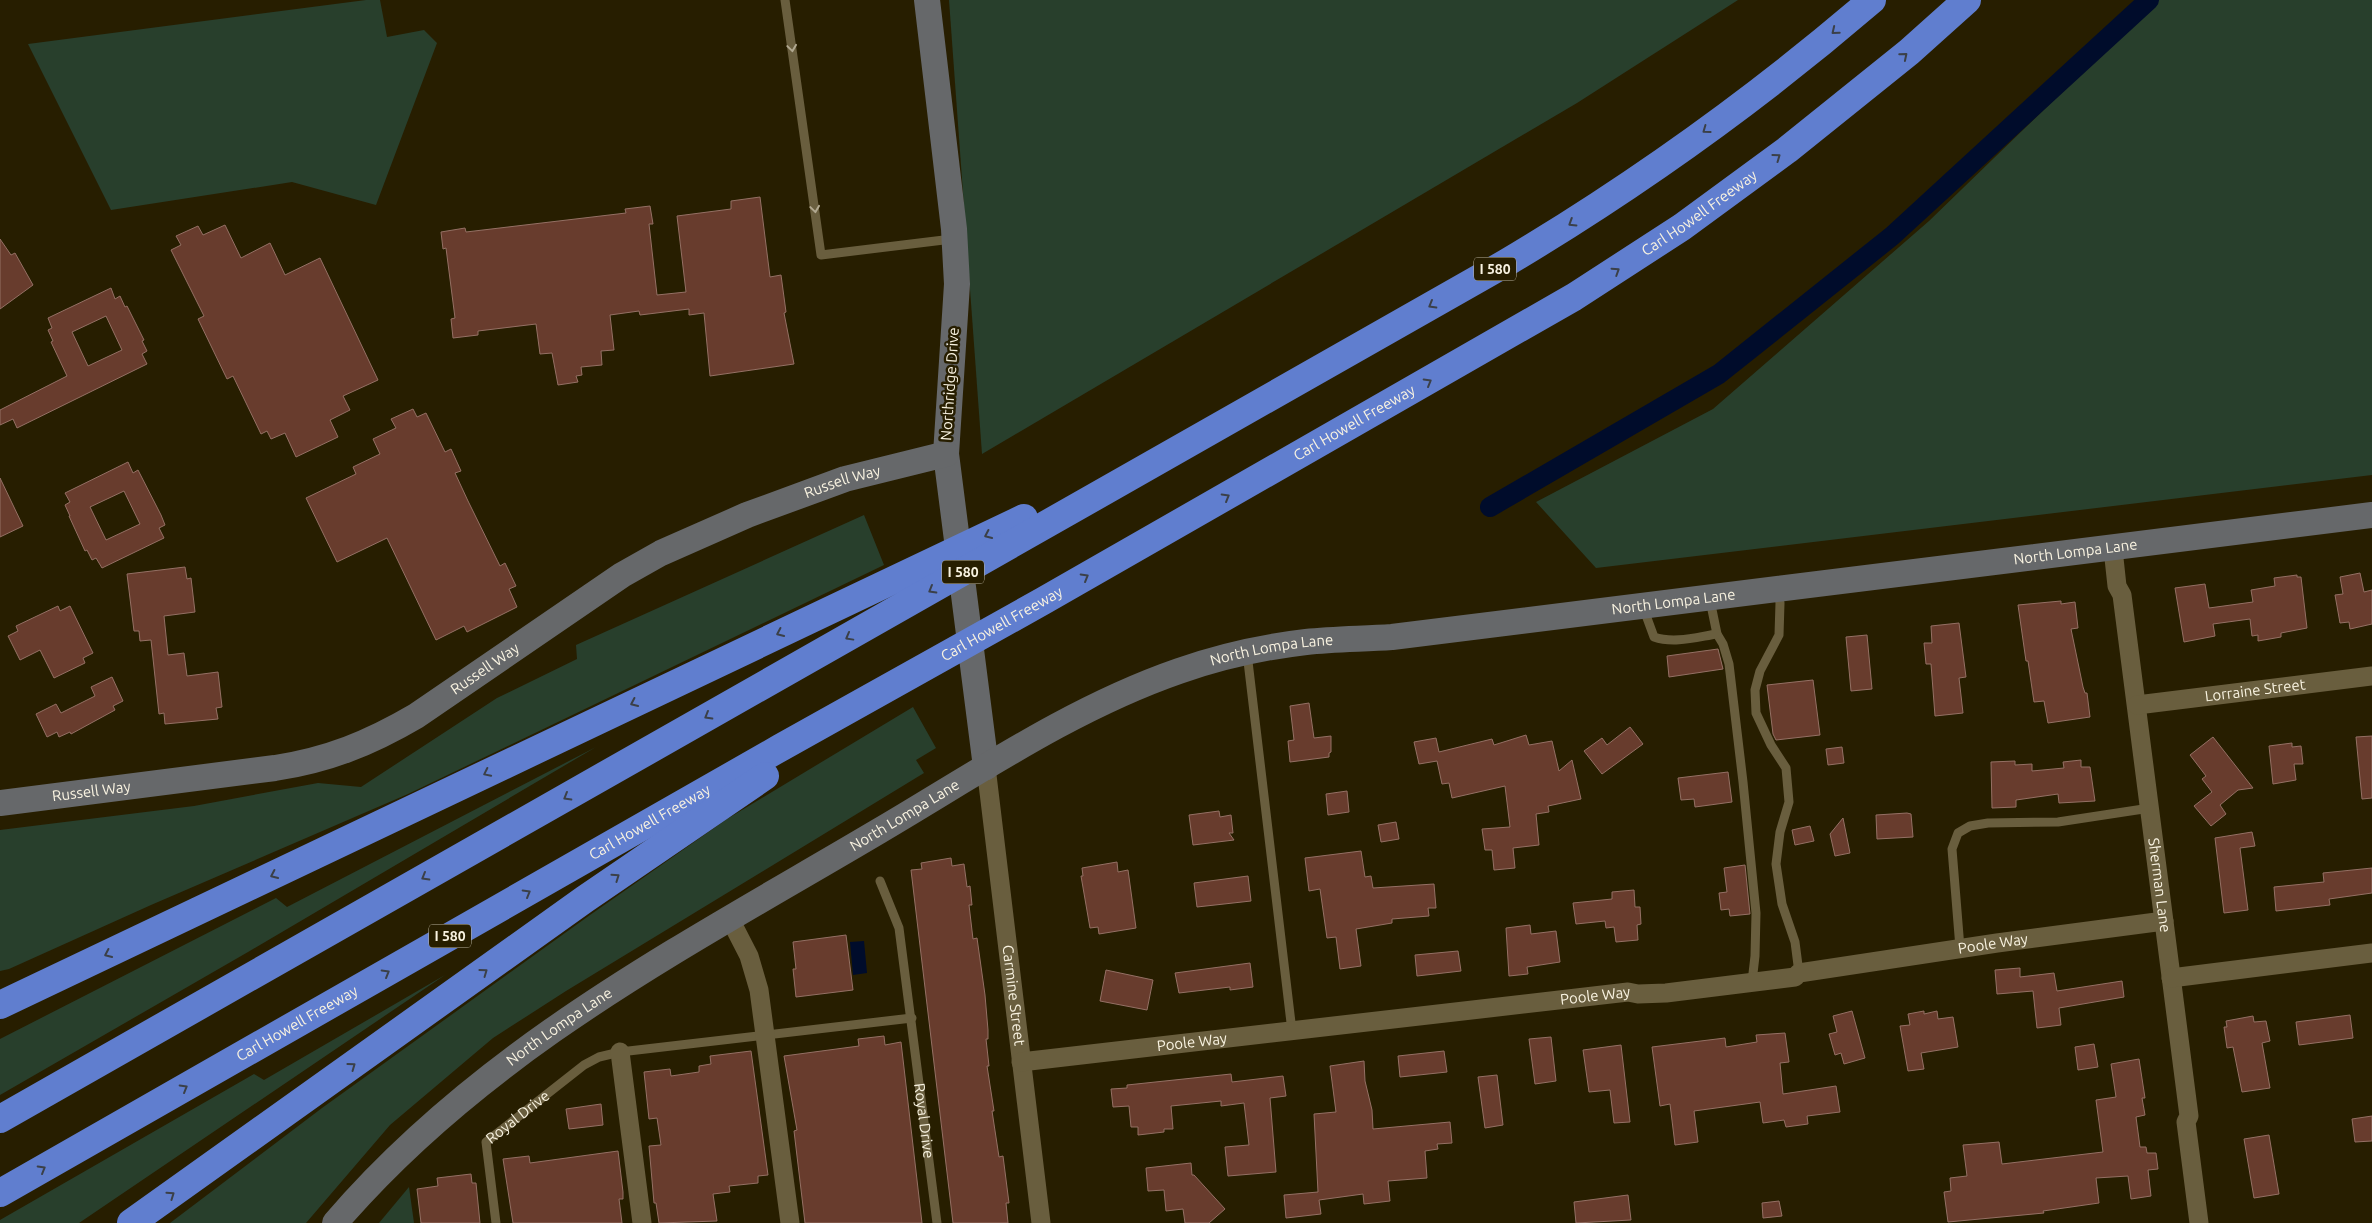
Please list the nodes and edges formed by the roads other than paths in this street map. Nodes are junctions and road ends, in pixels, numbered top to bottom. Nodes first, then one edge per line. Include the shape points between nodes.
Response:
1 (785, 0) edge
2 (927, 0) edge
3 (1872, 0) edge
4 (1967, 0) edge
5 (954, 239) junction
6 (946, 454) junction
7 (2372, 516) edge
8 (1033, 523) junction
9 (2113, 549) junction
10 (1778, 590) junction
11 (1710, 598) junction
12 (1643, 606) junction
13 (1717, 634) junction
14 (1247, 653) junction
15 (2372, 676) edge
16 (902, 681) junction
17 (2137, 705) junction
18 (986, 767) junction
19 (0, 803) edge
20 (2150, 808) junction
21 (880, 881) dead end
22 (730, 919) junction
23 (2164, 921) junction
24 (1960, 948) junction
25 (2372, 953) edge
26 (1799, 973) junction
27 (2171, 978) junction
28 (1752, 982) junction
29 (0, 1006) edge
30 (912, 1018) junction
31 (1292, 1032) junction
32 (766, 1035) junction
33 (620, 1052) junction
34 (1021, 1062) junction
35 (0, 1119) edge
36 (0, 1193) edge
37 (131, 1223) edge
38 (335, 1223) edge
39 (496, 1223) edge
40 (642, 1223) edge
41 (790, 1223) edge
42 (937, 1223) edge
43 (1041, 1223) edge
44 (2199, 1223) edge

1 -> 5 lane via 821,255
2 - 5 street, Northridge Drive
3 -> 8 highway, I 580 via 1736,109 1577,220 1092,499
16 -> 4 highway, Carl Howell Freeway / I 580 via 1612,274 1787,150 1909,52
5 - 6 street, Northridge Drive via 957,284
6 - 18 street, Northridge Drive
6 - 19 street, Russell Way via 845,479 747,515 661,553 622,575 416,716 351,749 307,763 266,770
7 - 9 street, North Lompa Lane
8 -> 29 highway via 888,582
8 -> 35 highway, I 580 via 892,613
9 - 10 street, North Lompa Lane
9 - 17 street, Sherman Lane
10 - 11 street, North Lompa Lane
10 - 26 lane via 1779,635 1754,690 1756,713 1786,768 1789,802 1780,832 1776,864
11 - 12 street, North Lompa Lane
11 - 13 lane
12 - 13 lane via 1654,637 1677,640
12 - 14 street, North Lompa Lane via 1392,637 1306,642
13 - 28 lane via 1729,664 1744,782 1756,913
14 - 18 street, North Lompa Lane via 1179,671 1139,687
14 - 31 lane
15 - 17 street, Lorraine Street
36 -> 16 highway, Carl Howell Freeway / I 580
37 -> 16 highway via 593,894
17 - 20 street, Sherman Lane
18 - 22 street, North Lompa Lane
18 - 34 street, Carmine Street
20 - 23 street, Sherman Lane
20 - 24 lane via 2058,822 1988,823 1970,826 1958,834 1952,849
21 - 30 lane, Royal Drive via 899,928
22 - 32 street via 757,978
22 - 38 street, North Lompa Lane via 558,1024 504,1064 416,1139
23 - 24 street, Poole Way
23 - 27 street, Sherman Lane
24 - 26 street, Poole Way
25 - 27 street
26 - 28 street, Poole Way via 1795,977
27 - 44 street, Sherman Lane
28 - 31 street, Poole Way via 1666,993 1628,992
30 - 32 lane, Royal Drive
30 - 42 lane, Royal Drive
31 - 34 street, Poole Way
32 - 33 lane, Royal Drive
32 - 41 street
33 - 39 lane, Royal Drive via 599,1057 578,1069 486,1142
33 - 40 street
34 - 43 street, Carmine Street

